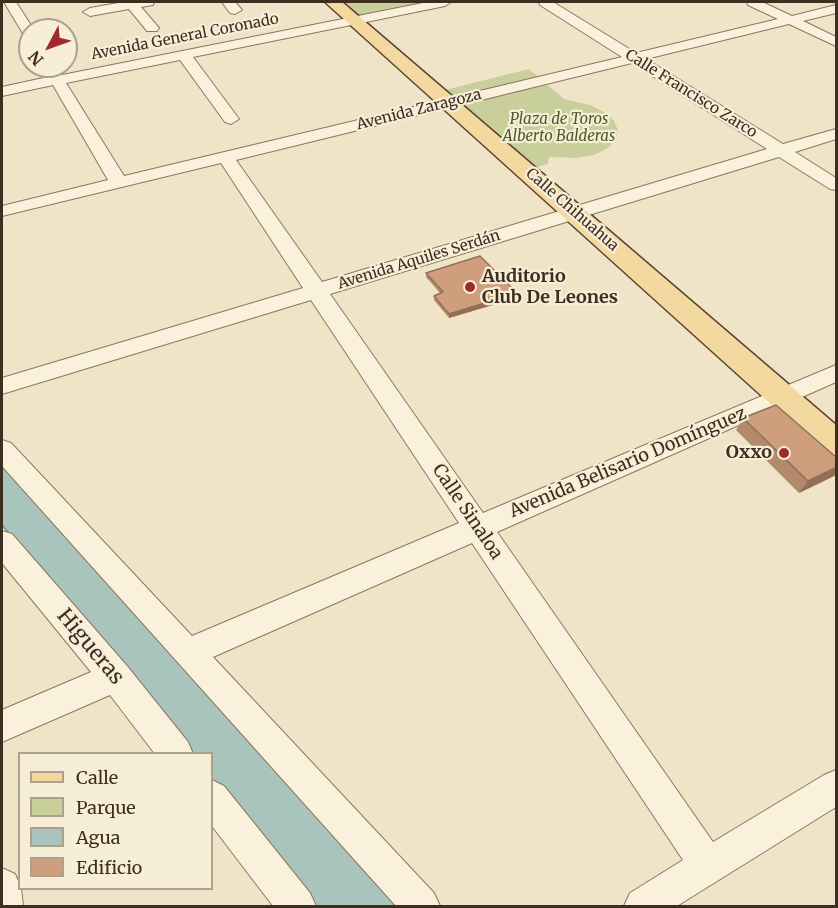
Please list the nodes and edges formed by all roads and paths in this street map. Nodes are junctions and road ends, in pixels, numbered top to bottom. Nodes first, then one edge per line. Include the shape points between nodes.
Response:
1 (147, 2) edge
2 (333, 2) edge
3 (445, 2) edge
4 (545, 2) edge
5 (753, 2) edge
6 (131, 3) edge
7 (12, 4) edge
8 (837, 9) edge
9 (90, 12) dead end
10 (20, 18) edge
11 (354, 20) junction
12 (792, 20) junction
13 (152, 28) dead end
14 (835, 40) edge
15 (183, 54) junction
16 (634, 58) junction
17 (78, 69) edge
18 (40, 78) edge
19 (56, 78) edge
20 (2, 92) edge
21 (450, 103) junction
22 (231, 119) dead end
23 (837, 134) edge
24 (782, 151) junction
25 (226, 158) junction
26 (119, 183) junction
27 (837, 185) edge
28 (2, 211) edge
29 (575, 213) junction
30 (316, 291) junction
31 (837, 373) edge
32 (2, 386) edge
33 (783, 396) junction
34 (837, 444) edge
35 (2, 450) edge
36 (478, 528) junction
37 (2, 543) edge
38 (187, 652) junction
39 (116, 677) junction
40 (2, 726) edge
41 (175, 752) edge
42 (837, 786) edge
43 (213, 799) edge
44 (709, 867) junction
45 (2, 887) edge
46 (4, 906) edge
47 (297, 906) edge
48 (420, 906) edge
49 (643, 906) edge

1 - 6 street
2 - 11 main road, Calle Chihuahua
3 - 11 street, Avenida General Coronado
4 - 16 street, Calle Francisco Zarco
5 - 12 street
6 - 9 street
6 - 13 street
7 - 10 street
8 - 12 street, Avenida Zaragoza
11 - 15 street, Avenida General Coronado
11 - 21 main road, Calle Chihuahua
12 - 14 street
12 - 16 street, Avenida Zaragoza
15 - 17 street, Avenida General Coronado
15 - 22 street
16 - 21 street, Avenida Zaragoza
16 - 24 street, Calle Francisco Zarco
18 - 20 street, Avenida General Coronado
19 - 26 street
21 - 25 street, Avenida Zaragoza
21 - 29 main road, Calle Chihuahua
23 - 24 street, Avenida Aquiles Serdán
24 - 27 street, Calle Francisco Zarco
24 - 29 street, Avenida Aquiles Serdán
25 - 26 street, Avenida Zaragoza
25 - 30 street, Calle Sinaloa
26 - 28 street, Avenida Zaragoza
29 - 30 street, Avenida Aquiles Serdán
29 - 33 main road, Calle Chihuahua
30 - 32 street, Avenida Aquiles Serdán
30 - 36 street, Calle Sinaloa
31 - 33 street, Avenida Belisario Domínguez
33 - 34 main road, Calle Chihuahua
33 - 36 street, Avenida Belisario Domínguez
35 - 38 street
36 - 38 street, Avenida Belisario Domínguez
36 - 44 street, Calle Sinaloa
37 - 39 street, Higueras
38 - 48 street
39 - 40 street
39 - 41 street, Higueras
42 - 44 street
43 - 47 street
44 - 49 street
45 - 46 street

